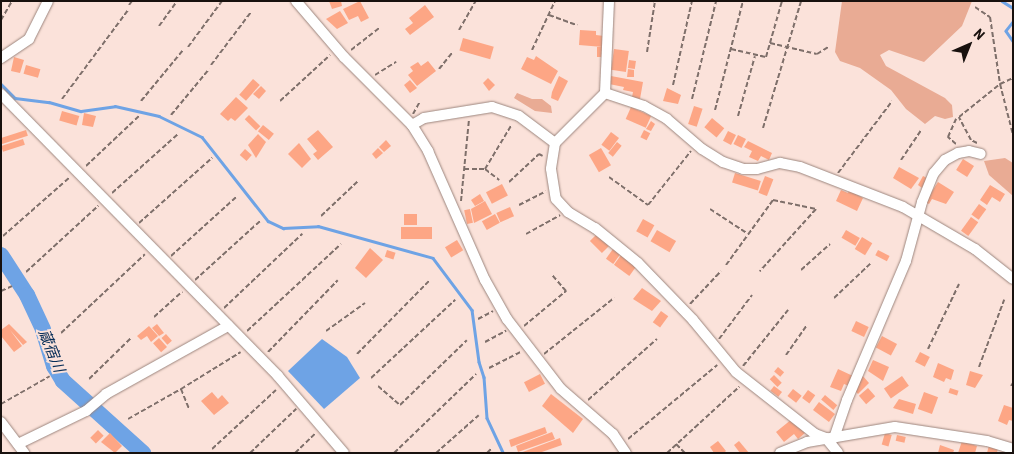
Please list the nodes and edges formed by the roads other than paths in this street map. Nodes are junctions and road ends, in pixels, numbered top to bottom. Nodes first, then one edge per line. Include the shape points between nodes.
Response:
1 (48, 1) edge
2 (296, 1) edge
3 (610, 1) edge
4 (1, 58) edge
5 (605, 93) junction
6 (1, 94) edge
7 (411, 122) junction
8 (555, 143) junction
9 (980, 149) road end
10 (918, 215) junction
11 (1013, 279) edge
12 (228, 326) junction
13 (1, 422) edge
14 (830, 438) junction
15 (21, 448) edge
16 (1013, 449) edge
17 (344, 453) edge
18 (626, 453) edge
19 (780, 453) edge
20 (838, 453) edge

1 - 4 street via 29,39
2 - 7 street via 344,57
3 - 5 street
5 - 8 street
5 - 10 street via 644,106 667,119 723,162 743,169 758,169 780,162 800,167
6 - 12 street
7 - 8 street via 492,107 519,116
7 - 18 street via 428,151 485,280 507,319 560,389 613,434
8 - 14 street via 551,169 559,204 638,263 693,320 736,372 815,434
9 - 10 street via 945,160 927,188
10 - 11 street via 975,249
10 - 14 street via 906,261
12 - 15 street via 106,394 86,411
12 - 17 street via 278,376
13 - 15 street
14 - 16 street via 895,427 987,441
14 - 19 street
14 - 20 street

